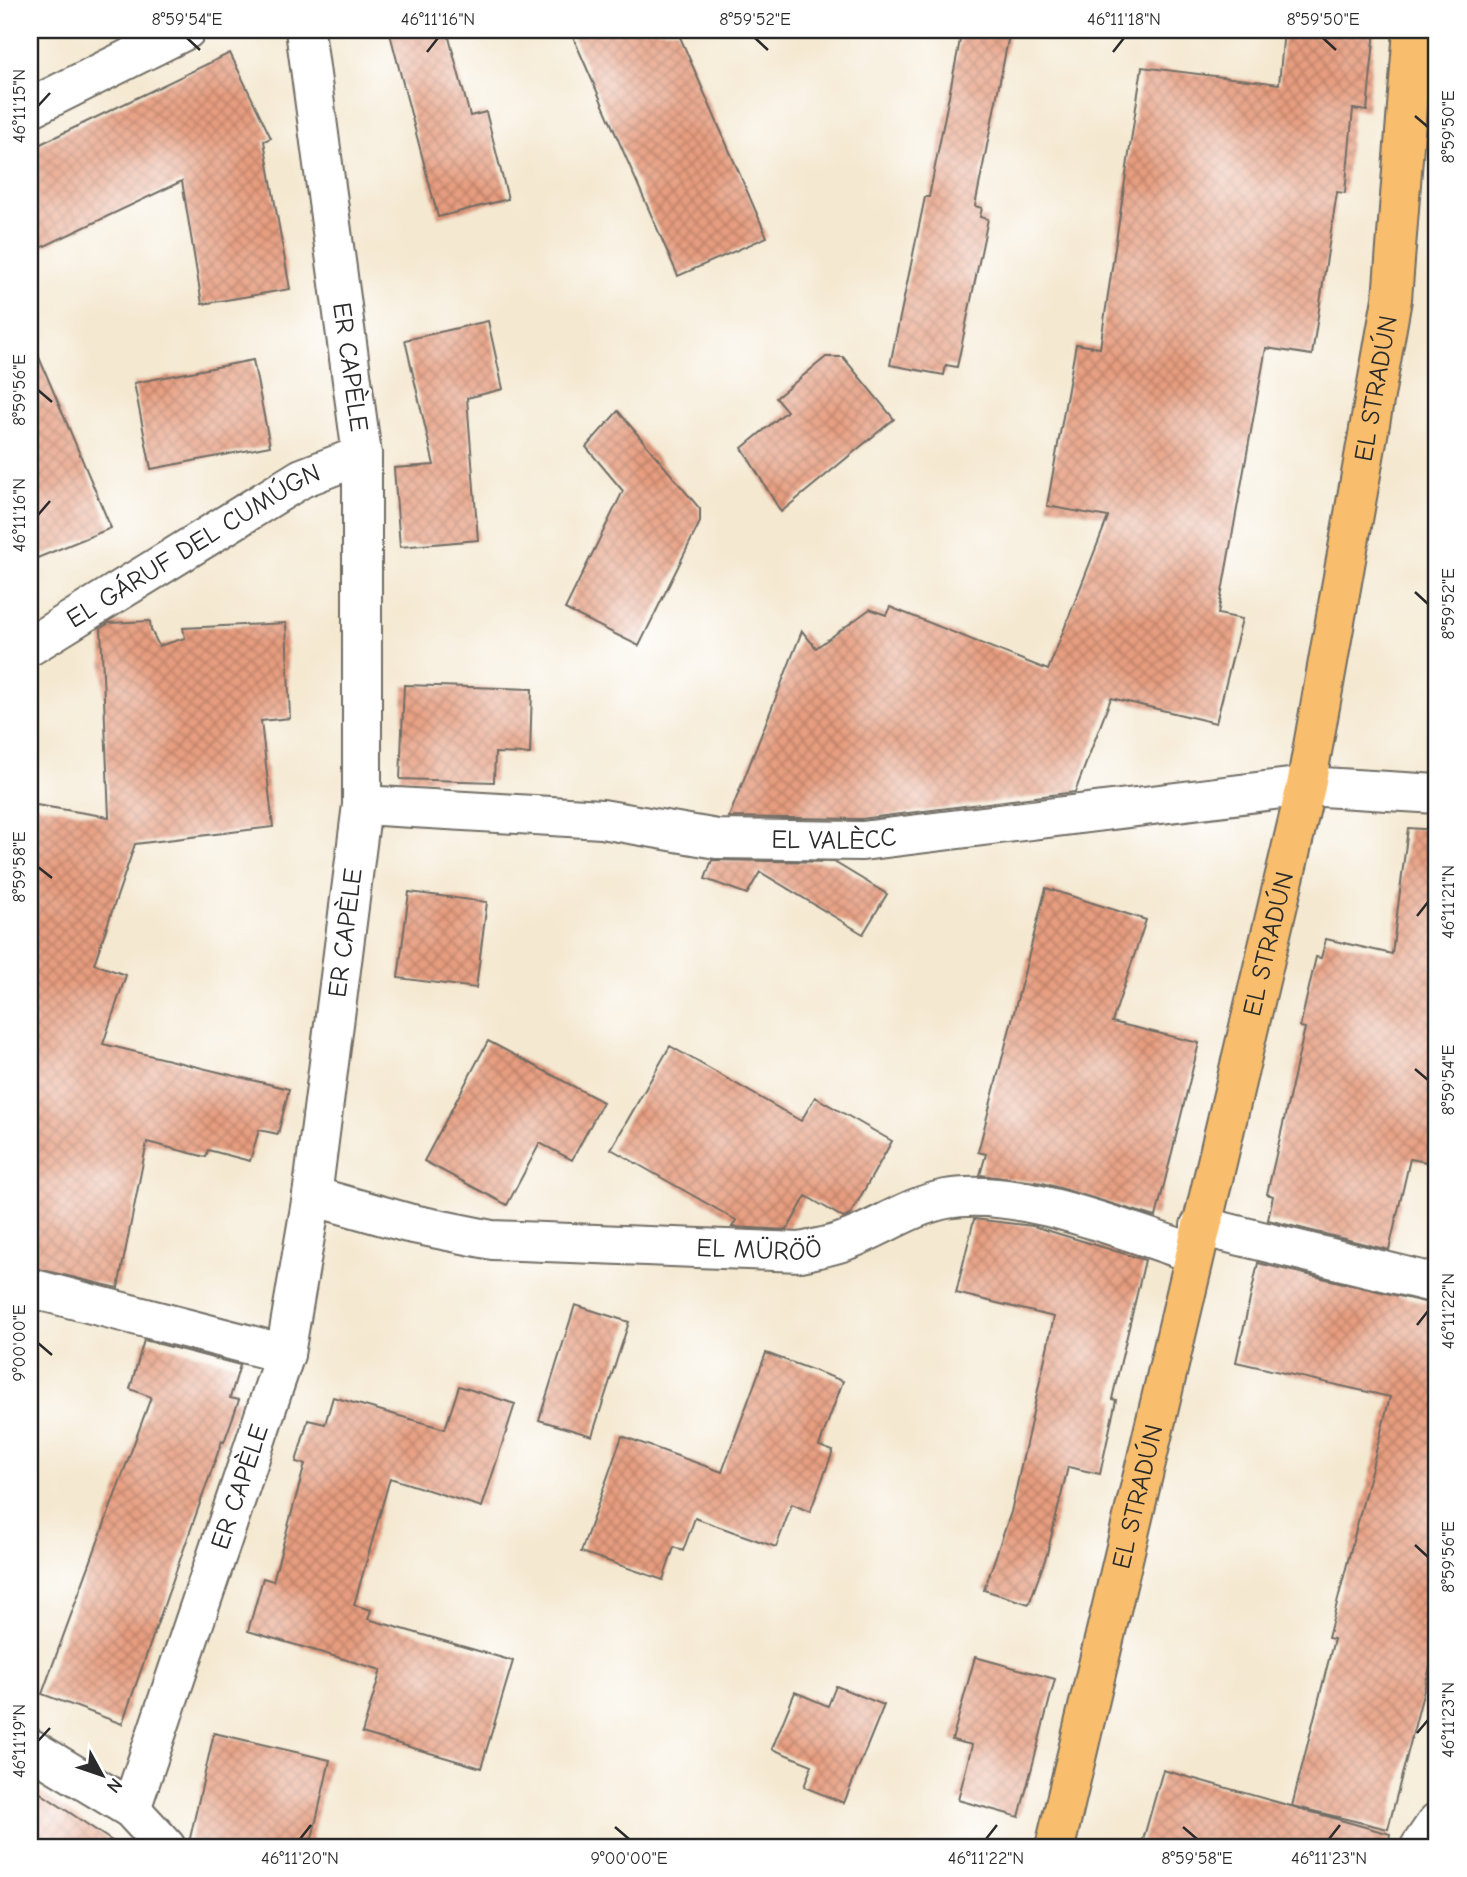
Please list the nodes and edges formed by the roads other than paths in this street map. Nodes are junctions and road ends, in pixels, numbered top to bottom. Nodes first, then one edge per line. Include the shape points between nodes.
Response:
1 (186, 30) edge
2 (305, 30) edge
3 (1413, 30) edge
4 (30, 108) edge
5 (362, 455) junction
6 (30, 646) edge
7 (1306, 786) junction
8 (1437, 794) edge
9 (362, 805) junction
10 (312, 1196) junction
11 (1197, 1240) junction
12 (1437, 1284) edge
13 (30, 1288) edge
14 (285, 1354) junction
15 (30, 1748) edge
16 (131, 1809) junction
17 (1437, 1822) edge
18 (166, 1847) edge
19 (1055, 1847) edge
20 (1420, 1847) edge

1 - 4 street
2 - 5 street, ER CAPÈLE
3 - 7 main road, EL STRADÚN via 1392,299
5 - 6 street, EL GÁRUF DEL CUMÚGN via 302,478
5 - 9 street, ER CAPÈLE
7 - 8 street, EL VALÈCC
7 - 9 street, EL VALÈCC via 862,841 717,839 602,820
7 - 11 main road, EL STRADÚN
9 - 10 street, ER CAPÈLE
10 - 11 street, EL MÜRÖÖ via 492,1240 801,1252 846,1241 945,1199 979,1197 1031,1203
10 - 14 street, ER CAPÈLE
11 - 12 street, EL MÜRÖÖ
11 - 19 main road, EL STRADÚN
13 - 14 street
14 - 16 street, ER CAPÈLE
15 - 16 street
16 - 18 street
17 - 20 street

